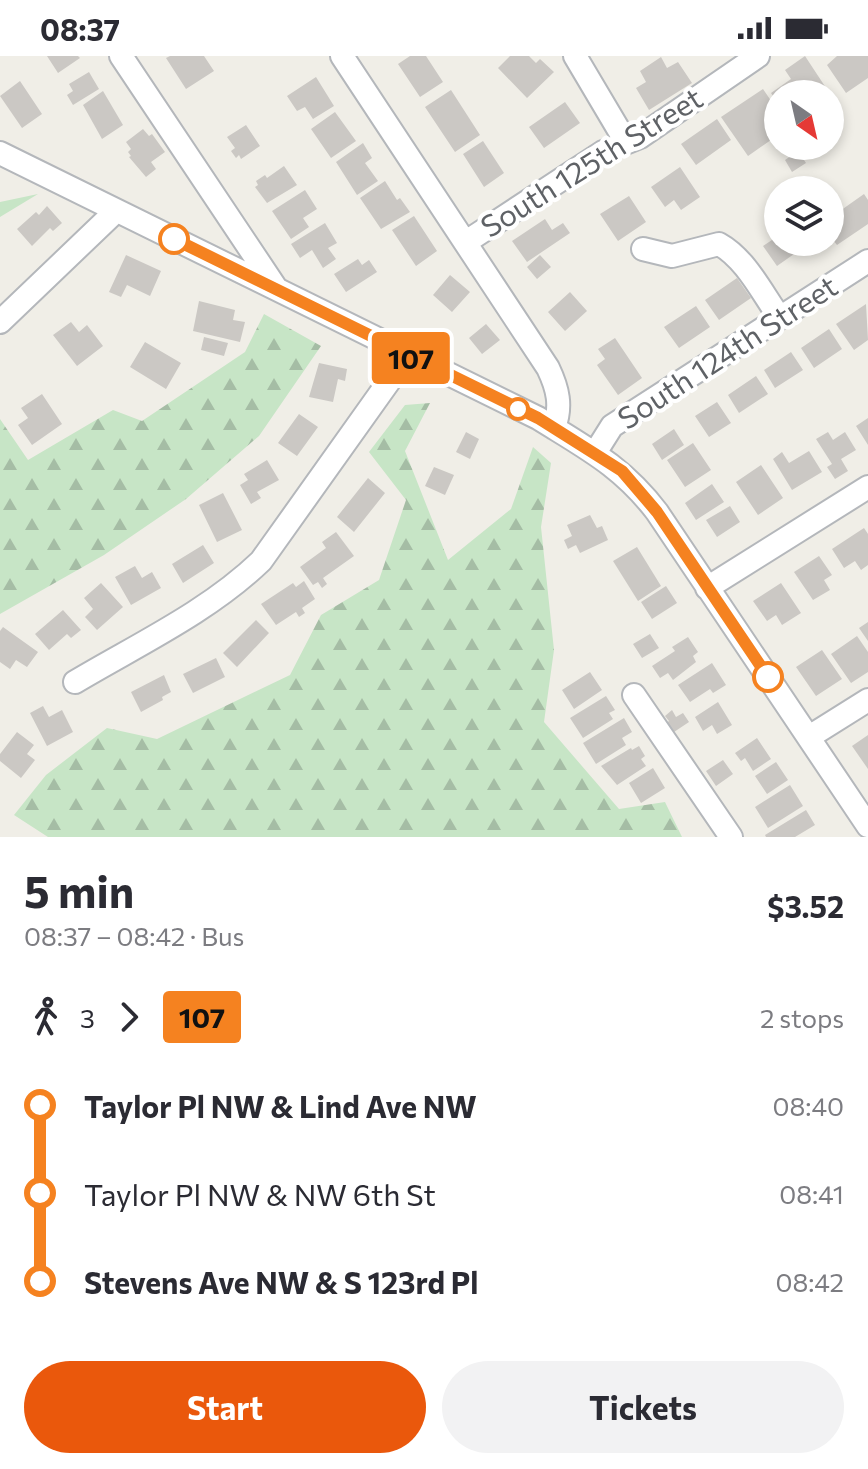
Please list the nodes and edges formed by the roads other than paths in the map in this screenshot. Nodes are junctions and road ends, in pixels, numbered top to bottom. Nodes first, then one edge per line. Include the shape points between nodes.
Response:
1 (121, 56) edge
2 (342, 56) edge
3 (575, 56) edge
4 (758, 56) edge
5 (626, 142) junction
6 (0, 153) edge
7 (116, 211) junction
8 (466, 242) junction
9 (643, 249) dead end
10 (868, 261) edge
11 (276, 288) junction
12 (780, 318) junction
13 (0, 322) edge
14 (407, 356) junction
15 (554, 428) junction
16 (595, 453) junction
17 (868, 487) edge
18 (707, 588) junction
19 (75, 682) dead end
20 (634, 695) dead end
21 (868, 700) edge
22 (809, 737) junction
23 (868, 826) edge
24 (731, 837) edge
25 (851, 837) edge

1 - 11 street
2 - 8 street
3 - 5 street
4 - 5 street, South 125th Street
5 - 8 street, South 125th Street
6 - 7 street
7 - 11 street
7 - 13 street
8 - 15 street via 552,376 560,410
9 - 12 street via 672,256 719,244 729,249
10 - 12 street, South 124th Street
11 - 14 street
12 - 16 street, South 124th Street via 612,426
14 - 15 street
14 - 19 street via 261,561 216,598
15 - 16 street
16 - 18 street via 639,488
17 - 18 street
18 - 22 street
20 - 24 street
21 - 22 street
22 - 23 street
23 - 25 street

